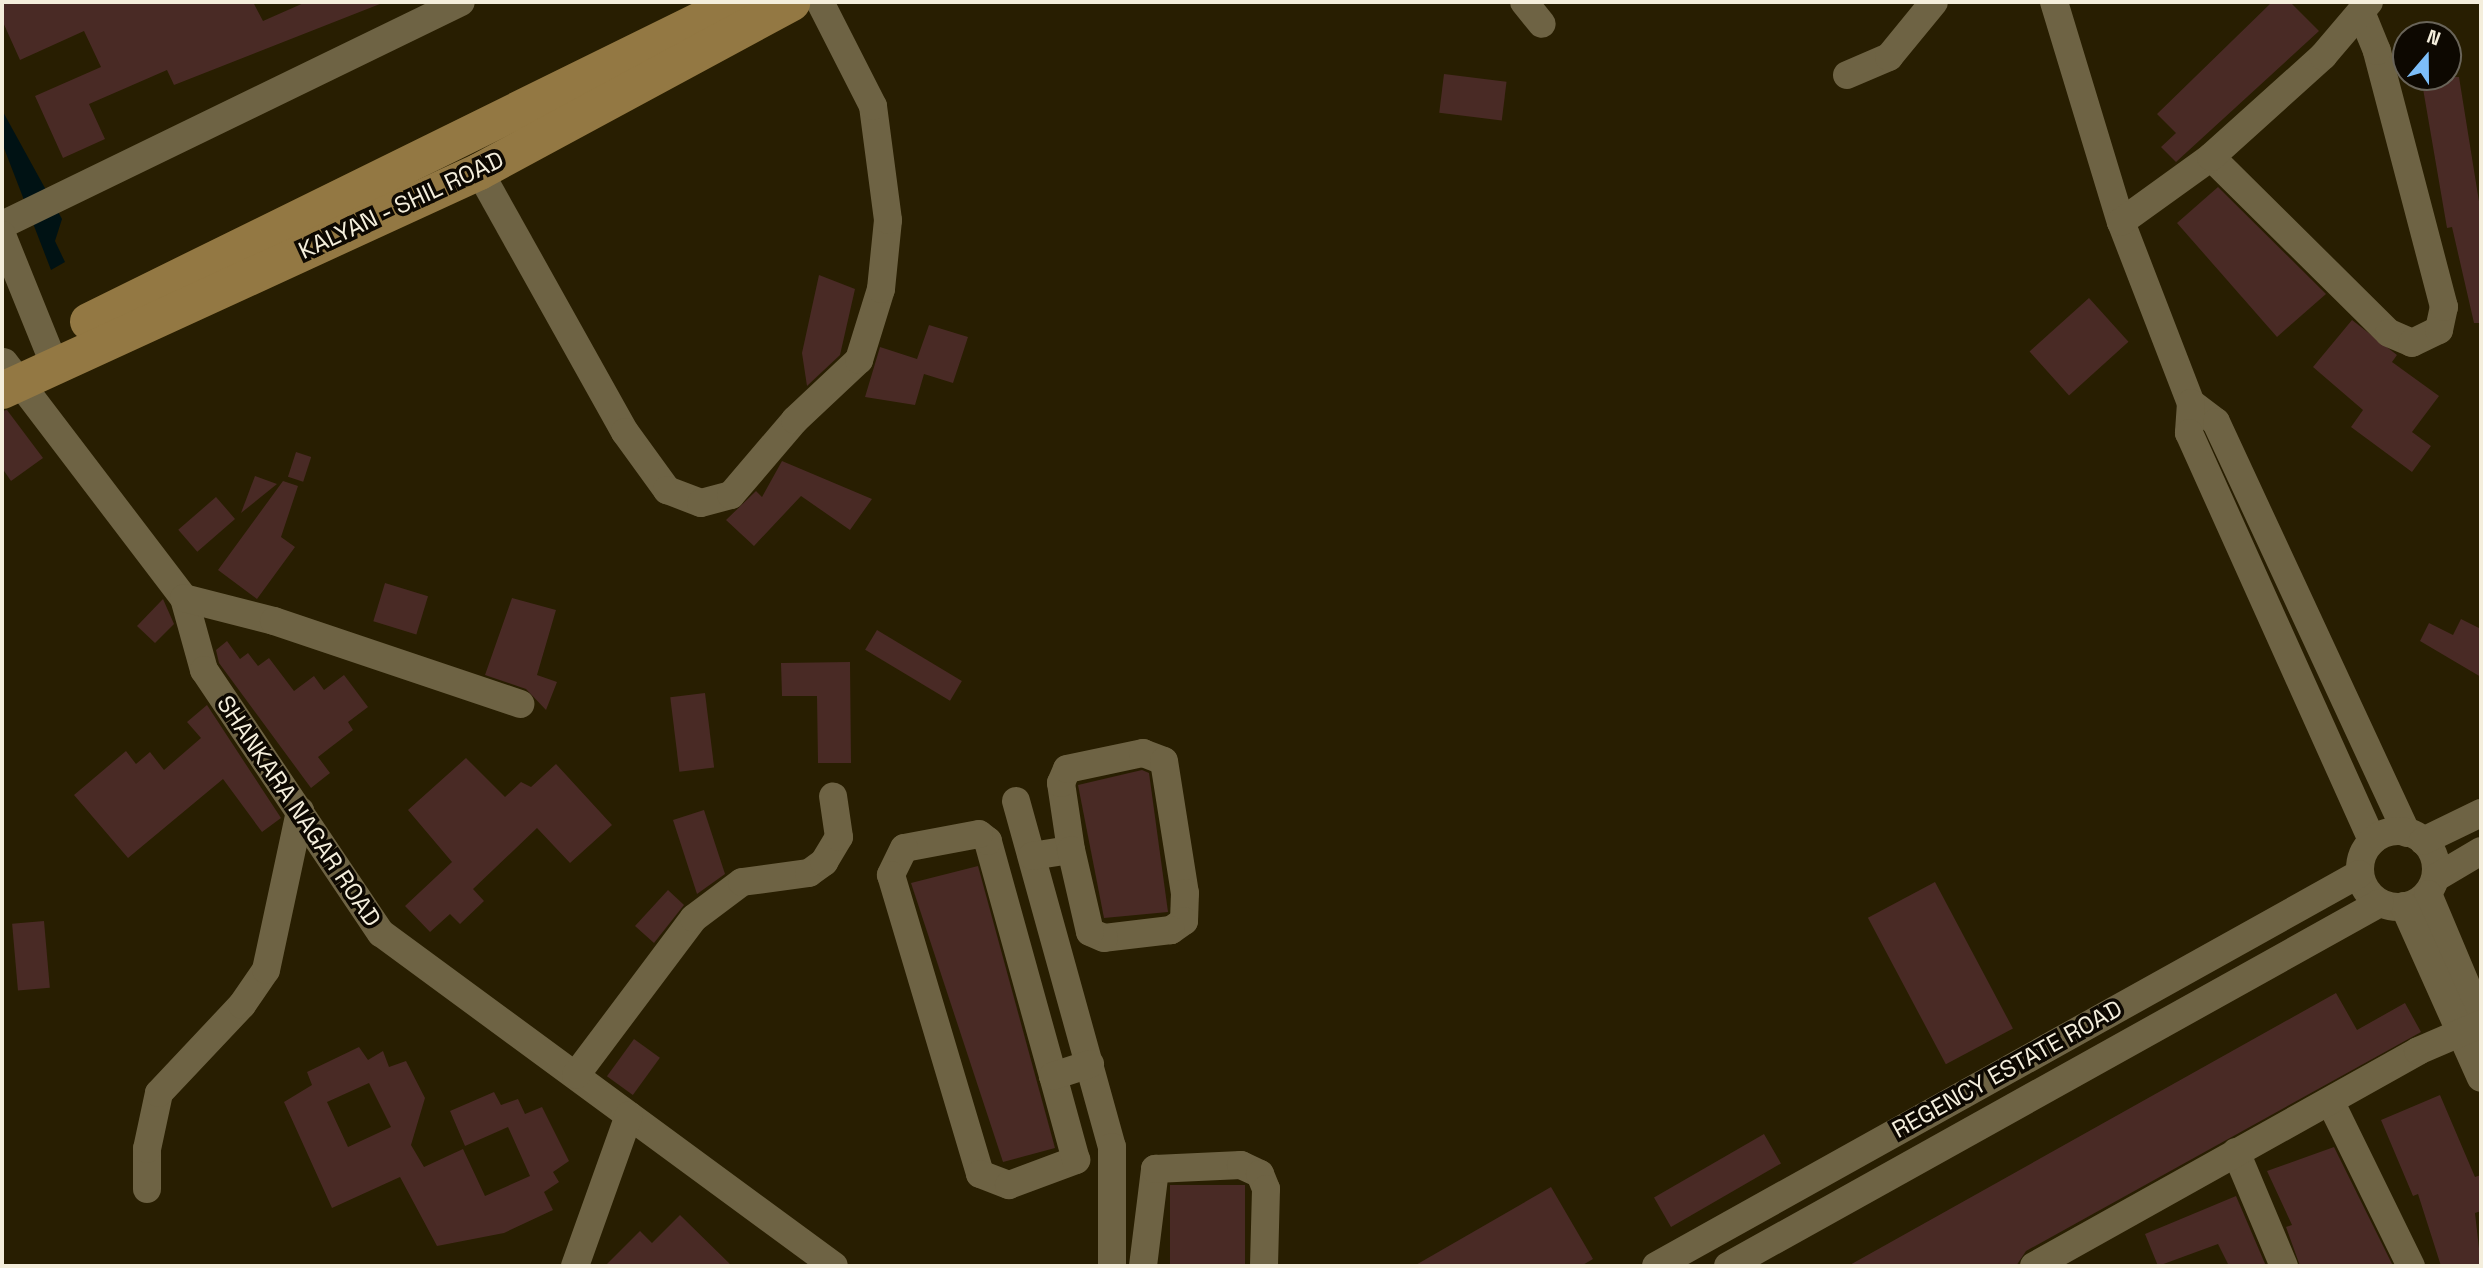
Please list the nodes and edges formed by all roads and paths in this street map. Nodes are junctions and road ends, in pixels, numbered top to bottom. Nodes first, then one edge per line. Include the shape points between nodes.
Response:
1 (736, 2) edge
2 (791, 2) edge
3 (820, 2) edge
4 (1524, 2) edge
5 (1934, 2) edge
6 (2054, 2) edge
7 (452, 4) edge
8 (2365, 7) edge
9 (1542, 24) dead end
10 (1847, 75) dead end
11 (2211, 157) junction
12 (479, 171) junction
13 (13, 220) edge
14 (2121, 222) junction
15 (2, 235) edge
16 (49, 353) junction
17 (6, 374) edge
18 (2191, 403) junction
19 (184, 598) junction
20 (2326, 660) junction
21 (2294, 671) junction
22 (520, 704) dead end
23 (833, 796) dead end
24 (1016, 801) dead end
25 (300, 811) junction
26 (2481, 813) edge
27 (2415, 837) junction
28 (2372, 841) junction
29 (1071, 850) junction
30 (2481, 851) edge
31 (1032, 856) junction
32 (2360, 874) junction
33 (2413, 895) junction
34 (2474, 1025) edge
35 (2037, 1051) junction
36 (1090, 1064) junction
37 (576, 1075) junction
38 (1053, 1076) junction
39 (2481, 1078) edge
40 (2054, 1083) junction
41 (2331, 1103) junction
42 (629, 1115) junction
43 (2236, 1152) junction
44 (146, 1189) dead end
45 (1698, 1242) junction
46 (1112, 1258) edge
47 (1143, 1259) edge
48 (575, 1266) edge
49 (834, 1266) edge
50 (1264, 1266) edge
51 (1656, 1266) edge
52 (1713, 1266) edge
53 (1728, 1266) edge
54 (2034, 1266) edge
55 (2284, 1266) edge
56 (2411, 1266) edge

1 - 16 main road, KALYAN - SHIL ROAD
2 - 12 main road, KALYAN - SHIL ROAD
3 - 12 street via 873,106 888,220 881,289 859,360 795,420 731,495 701,503 667,490 625,432
4 - 9 street
5 - 10 street via 1889,57
6 - 14 street
7 - 13 street
8 - 11 street via 2323,56
8 - 11 street via 2444,307 2439,330 2412,343 2389,333
11 - 14 street
12 - 16 main road, KALYAN - SHIL ROAD
14 - 18 street
15 - 16 street
16 - 17 main road, KALYAN - SHIL ROAD
17 - 19 street, SHANKARA NAGAR ROAD
18 - 20 street via 2216,422
18 - 21 street via 2189,433
19 - 22 street via 274,621
19 - 25 street, SHANKARA NAGAR ROAD via 200,663
20 - 21 street
20 - 27 street
21 - 28 street
23 - 37 street via 839,837 824,862 810,873 742,882 694,918
24 - 31 street
25 - 37 street, SHANKARA NAGAR ROAD via 381,933
25 - 44 street via 266,970 242,1005 159,1093
26 - 27 street
27 - 28 street
27 - 33 street
28 - 32 street
29 - 29 street via 1061,783 1067,769 1143,753 1164,761 1185,893 1184,921 1171,930 1104,938 1090,933
29 - 31 street
30 - 33 street, REGENCY ESTATE ROAD
31 - 36 street
32 - 33 street
32 - 35 street, REGENCY ESTATE ROAD
33 - 34 street
33 - 40 street, REGENCY ESTATE ROAD
34 - 39 street
34 - 41 street
35 - 40 street
35 - 45 street, REGENCY ESTATE ROAD
36 - 38 street
36 - 46 street via 1112,1147
37 - 42 street, SHANKARA NAGAR ROAD
38 - 38 street via 1076,1160 1009,1185 980,1174 891,875 904,848 979,834 989,841
40 - 53 street, REGENCY ESTATE ROAD
41 - 43 street
41 - 56 street
42 - 48 street
42 - 49 street, SHANKARA NAGAR ROAD
43 - 54 street
43 - 55 street
45 - 51 street, REGENCY ESTATE ROAD
45 - 52 street
46 - 47 street
47 - 50 street via 1155,1168 1241,1165 1260,1174 1265,1189

